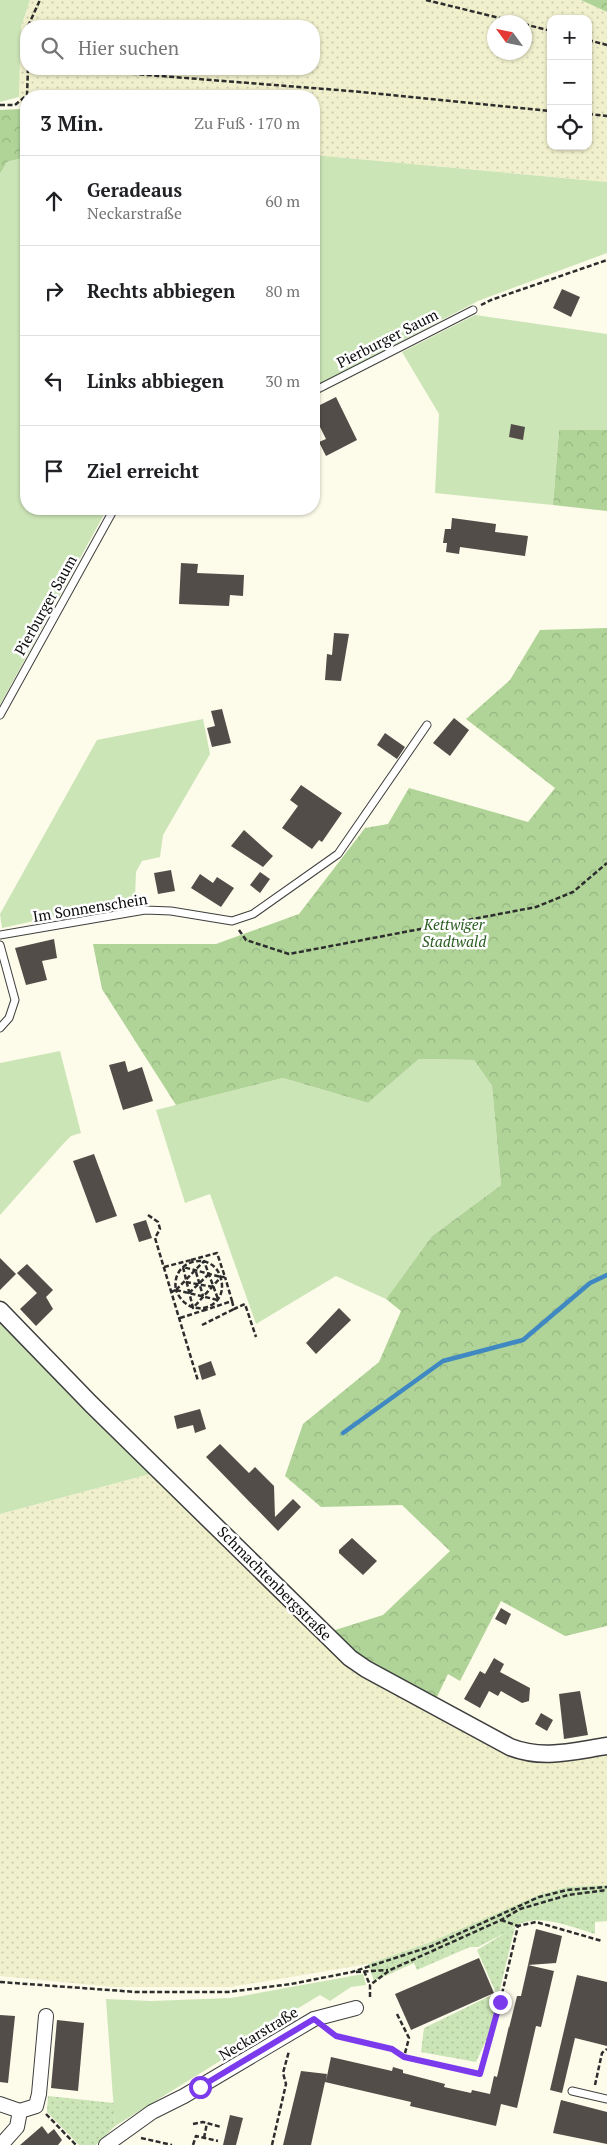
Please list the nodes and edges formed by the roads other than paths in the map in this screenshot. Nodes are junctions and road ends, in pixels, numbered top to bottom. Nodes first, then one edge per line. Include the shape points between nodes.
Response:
1 (473, 310) road end
2 (320, 388) edge
3 (111, 515) edge
4 (0, 716) edge
5 (427, 725) dead end
6 (0, 935) edge
7 (0, 945) edge
8 (0, 1028) edge
9 (0, 1310) edge
10 (607, 1746) edge
11 (356, 2008) dead end
12 (46, 2016) dead end
13 (572, 2091) dead end
14 (607, 2099) edge
15 (0, 2104) edge
16 (20, 2111) junction
17 (1, 2145) edge
18 (106, 2145) edge

1 - 2 lane, Pierburger Saum
3 - 4 lane, Pierburger Saum
5 - 6 lane, Im Sonnenschein via 338,854 253,914 232,921 144,910
7 - 8 lane via 15,1000 9,1018
9 - 10 street, Schmachtenbergstraße via 350,1658 527,1754
11 - 18 street, Neckarstraße via 314,2019 152,2112
12 - 16 street via 36,2106
13 - 14 lane
15 - 16 street
16 - 17 street via 17,2127

